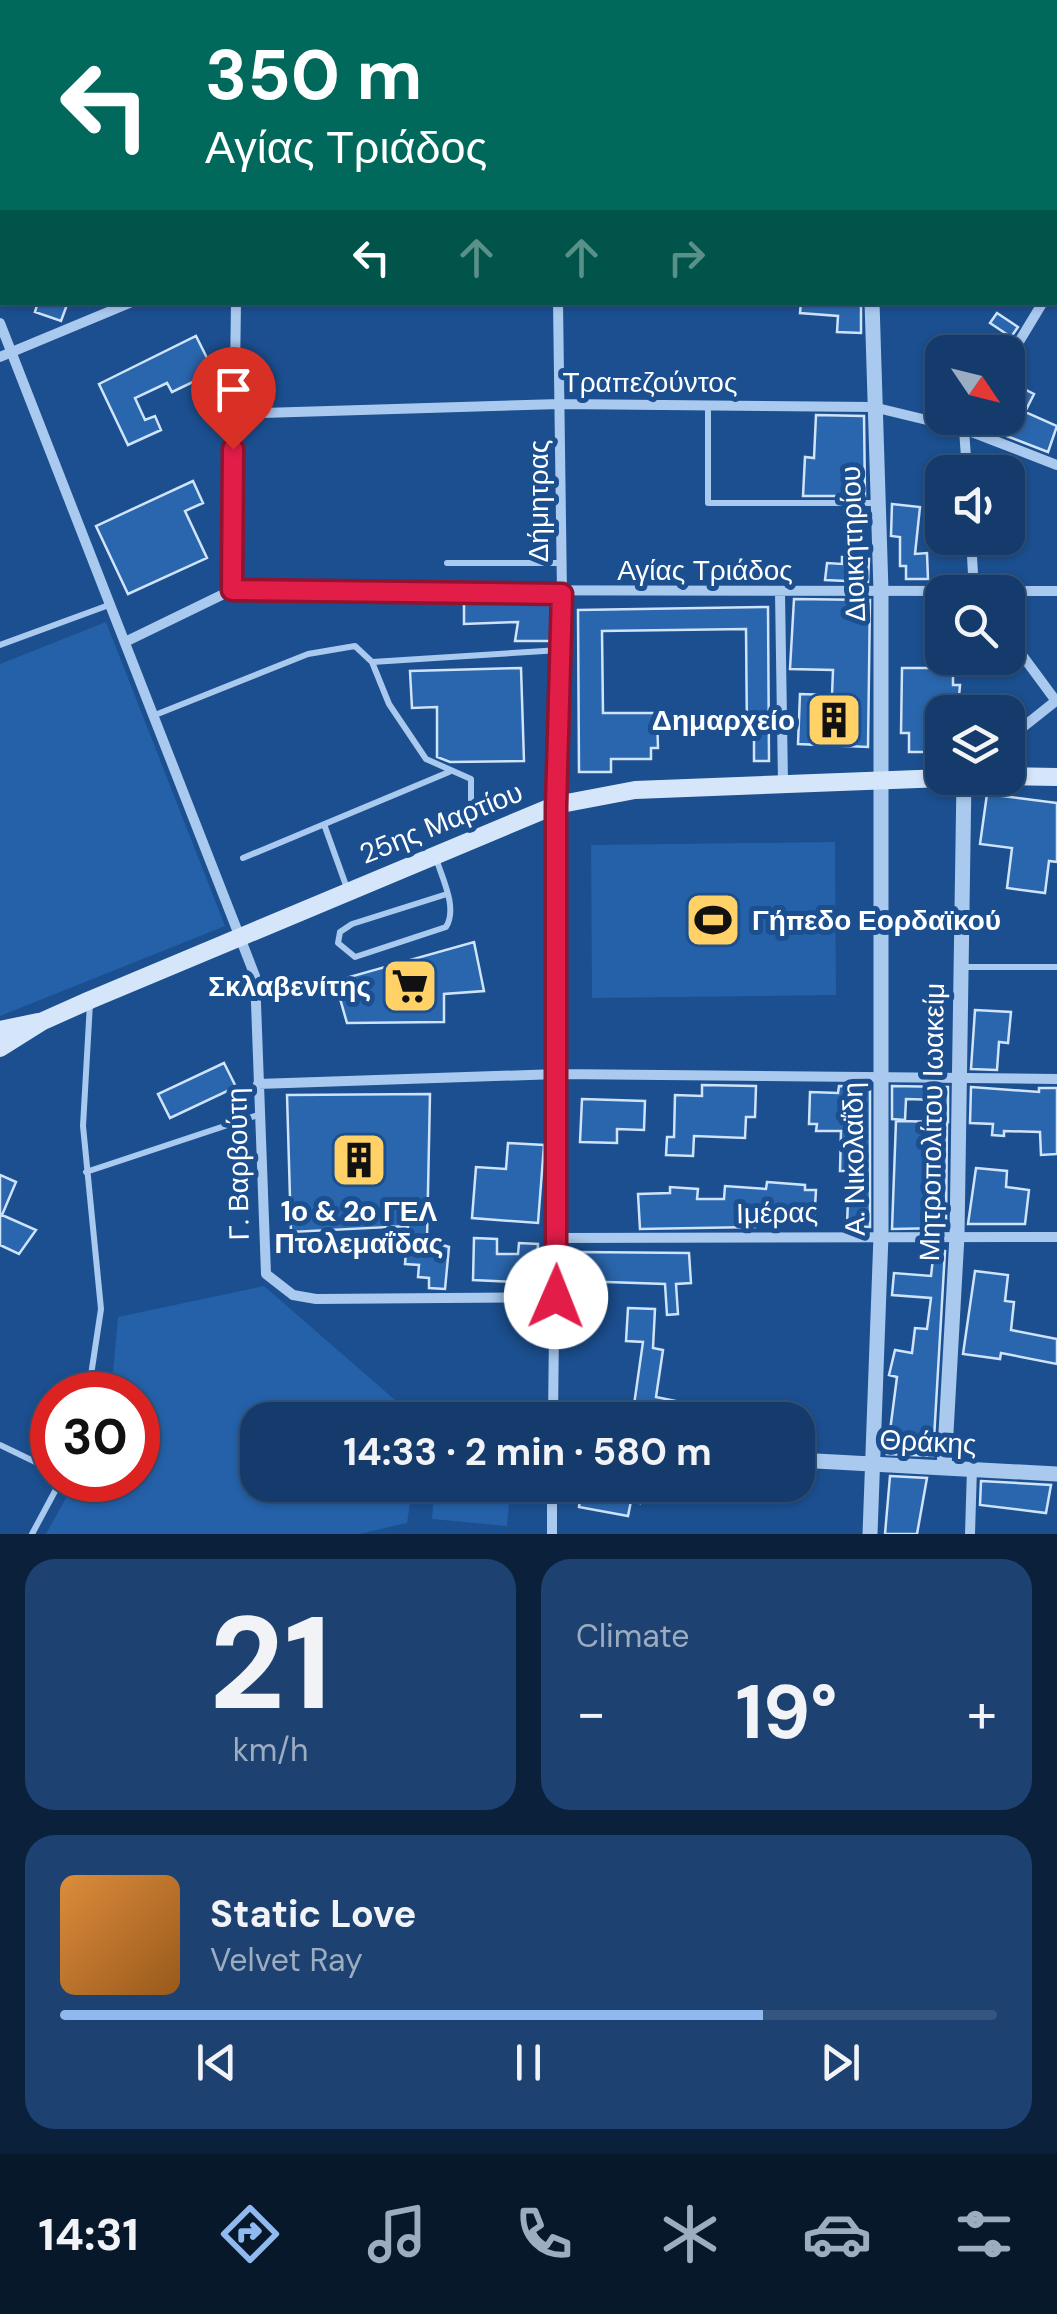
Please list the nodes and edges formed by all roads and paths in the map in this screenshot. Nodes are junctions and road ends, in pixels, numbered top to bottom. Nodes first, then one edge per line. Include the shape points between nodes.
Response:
1 (125, 305) edge
2 (236, 305) edge
3 (558, 305) edge
4 (872, 305) edge
5 (1042, 305) edge
6 (0, 323) edge
7 (1024, 335) edge
8 (6, 355) edge
9 (560, 404) junction
10 (708, 405) junction
11 (873, 407) junction
12 (233, 414) junction
13 (925, 420) edge
14 (977, 435) edge
15 (1057, 465) edge
16 (877, 503) junction
17 (561, 562) junction
18 (447, 563) dead end
19 (232, 590) junction
20 (881, 591) junction
21 (925, 591) edge
22 (1025, 591) edge
23 (1057, 591) edge
24 (780, 593) junction
25 (562, 594) junction
26 (109, 604) junction
27 (125, 642) junction
28 (0, 645) edge
29 (560, 650) junction
30 (1025, 659) edge
31 (372, 662) junction
32 (1057, 701) edge
33 (155, 715) junction
34 (1025, 726) edge
35 (450, 772) junction
36 (1025, 776) edge
37 (1057, 777) edge
38 (925, 780) edge
39 (783, 783) junction
40 (878, 784) junction
41 (963, 795) edge
42 (556, 806) junction
43 (324, 827) junction
44 (471, 839) junction
45 (434, 854) junction
46 (244, 858) dead end
47 (348, 891) junction
48 (446, 894) junction
49 (242, 937) junction
50 (958, 967) junction
51 (1057, 967) edge
52 (90, 1000) junction
53 (43, 1021) junction
54 (0, 1030) edge
55 (0, 1048) edge
56 (558, 1074) junction
57 (878, 1079) junction
58 (961, 1079) junction
59 (1057, 1079) edge
60 (258, 1084) junction
61 (258, 1115) junction
62 (86, 1172) junction
63 (881, 1234) junction
64 (957, 1236) junction
65 (1057, 1237) edge
66 (558, 1238) junction
67 (556, 1297) junction
68 (91, 1372) edge
69 (553, 1402) edge
70 (0, 1445) edge
71 (30, 1459) edge
72 (815, 1461) edge
73 (872, 1464) junction
74 (944, 1468) junction
75 (972, 1468) junction
76 (1057, 1474) edge
77 (50, 1502) edge
78 (552, 1502) edge
79 (32, 1534) edge
80 (552, 1534) edge
81 (870, 1534) edge
82 (970, 1534) edge

1 - 8 street
2 - 12 street
3 - 9 street, Δήμητρας
4 - 11 street, Διοικητηρίου
5 - 7 street
6 - 8 street, Γ. Βαρβούτη
8 - 26 street, Γ. Βαρβούτη
9 - 10 street, Τραπεζούντος
9 - 12 street, Τραπεζούντος
9 - 17 street, Δήμητρας
10 - 11 street, Τραπεζούντος
10 - 16 lane via 708,504
11 - 13 street, Τραπεζούντος
11 - 16 street, Διοικητηρίου
12 - 19 street
14 - 15 street, Τραπεζούντος
16 - 20 street, Διοικητηρίου
17 - 18 lane
17 - 25 street, Δήμητρας
19 - 25 street, Αγίας Τριάδος
19 - 27 street, Αγίας Τριάδος
20 - 21 street, Αγίας Τριάδος
20 - 24 street, Αγίας Τριάδος
20 - 40 street, Διοικητηρίου
22 - 23 street, Αγίας Τριάδος
24 - 25 street, Αγίας Τριάδος
24 - 39 street
25 - 29 street, Δήμητρας
26 - 27 street, Γ. Βαρβούτη
26 - 28 lane
27 - 33 street, Γ. Βαρβούτη
29 - 31 lane
29 - 42 street, Δήμητρας
30 - 32 street
31 - 33 lane via 355,646 328,648
31 - 35 lane via 388,704 426,759
32 - 34 street
33 - 49 street, Γ. Βαρβούτη
35 - 43 lane
35 - 44 lane via 473,783
36 - 37 main road
38 - 40 main road, 25ης Μαρτίου
39 - 40 main road, 25ης Μαρτίου
39 - 42 main road, 25ης Μαρτίου via 635,790
40 - 57 street, Α. Νικολαΐδη
41 - 50 street, Μητροπολίτου Ιωακείμ
42 - 44 main road, 25ης Μαρτίου
42 - 56 street, Δήμητρας
43 - 46 lane
43 - 47 lane
44 - 45 main road, 25ης Μαρτίου
45 - 47 main road, 25ης Μαρτίου
45 - 48 lane
47 - 49 main road, 25ης Μαρτίου
48 - 48 lane via 451,919 438,932 355,957 338,943 352,924
49 - 52 main road, 25ης Μαρτίου
49 - 60 street, Γ. Βαρβούτη via 255,976
50 - 51 lane
50 - 58 street, Μητροπολίτου Ιωακείμ
52 - 53 main road, 25ης Μαρτίου
52 - 62 lane
53 - 54 main road
53 - 55 main road
56 - 57 street
56 - 60 street
56 - 66 street, Δήμητρας
57 - 58 street
57 - 63 street, Α. Νικολαΐδη
58 - 59 street
58 - 64 street, Μητροπολίτου Ιωακείμ
60 - 61 street, Γ. Βαρβούτη
61 - 62 lane
61 - 67 street, Γ. Βαρβούτη via 262,1257 276,1286 316,1299
62 - 68 lane via 101,1309
63 - 64 street, Ιμέρας
63 - 66 street, Ιμέρας
63 - 73 street, Α. Νικολαΐδη
64 - 65 street, Ιμέρας
64 - 74 street, Μητροπολίτου Ιωακείμ
66 - 67 street, Δήμητρας
67 - 69 street, Δήμητρας
70 - 71 lane
72 - 73 street, Θράκης
73 - 74 street, Θράκης
73 - 81 street, Α. Νικολαΐδη
74 - 75 street, Θράκης
75 - 76 street, Θράκης
75 - 82 street
77 - 79 lane
78 - 80 street

